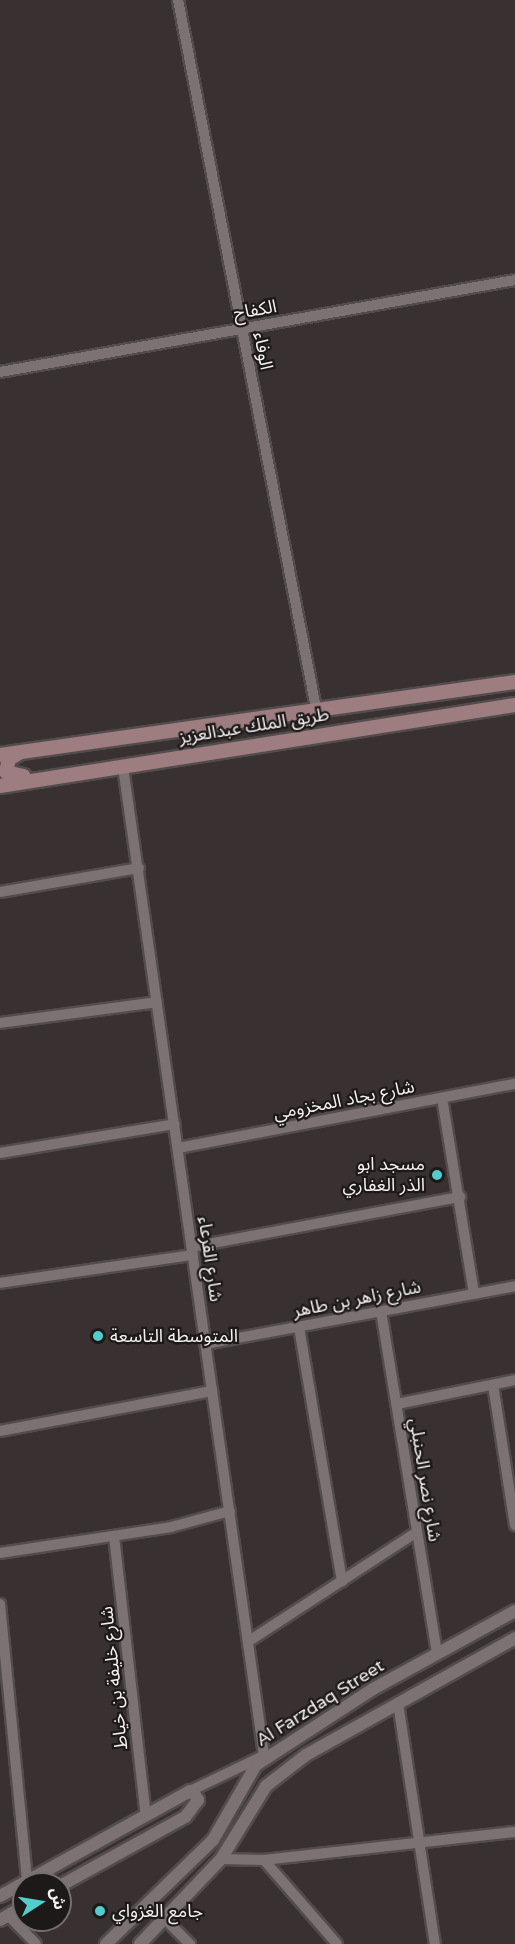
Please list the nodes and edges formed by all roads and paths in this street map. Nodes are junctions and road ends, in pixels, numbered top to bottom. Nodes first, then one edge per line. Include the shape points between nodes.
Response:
1 (178, 0) edge
2 (515, 280) edge
3 (242, 329) junction
4 (0, 372) edge
5 (515, 682) edge
6 (515, 705) edge
7 (316, 708) junction
8 (19, 753) junction
9 (0, 755) edge
10 (190, 755) junction
11 (123, 767) junction
12 (0, 786) edge
13 (139, 868) junction
14 (0, 892) edge
15 (158, 1002) junction
16 (0, 1023) edge
17 (515, 1084) edge
18 (442, 1098) junction
19 (175, 1124) junction
20 (178, 1148) junction
21 (0, 1153) edge
22 (460, 1197) junction
23 (193, 1251) junction
24 (0, 1283) edge
25 (515, 1286) edge
26 (474, 1293) junction
27 (381, 1311) junction
28 (298, 1327) junction
29 (206, 1344) junction
30 (515, 1380) edge
31 (493, 1385) junction
32 (213, 1391) junction
33 (397, 1404) junction
34 (0, 1431) edge
35 (511, 1468) edge
36 (230, 1511) junction
37 (515, 1525) edge
38 (417, 1532) junction
39 (114, 1536) junction
40 (0, 1553) edge
41 (342, 1581) junction
42 (0, 1604) edge
43 (515, 1611) edge
44 (515, 1638) edge
45 (249, 1641) junction
46 (437, 1654) junction
47 (2, 1664) edge
48 (398, 1703) junction
49 (280, 1747) junction
50 (264, 1755) junction
51 (190, 1791) junction
52 (146, 1815) junction
53 (515, 1832) edge
54 (97, 1842) junction
55 (419, 1842) junction
56 (110, 1859) junction
57 (222, 1859) junction
58 (264, 1860) junction
59 (26, 1872) edge
60 (43, 1872) edge
61 (72, 1880) edge
62 (4, 1917) edge
63 (164, 1918) junction
64 (36, 1944) edge
65 (106, 1944) edge
66 (140, 1944) edge
67 (190, 1944) edge
68 (337, 1944) edge
69 (435, 1944) edge

1 - 3 street, الوفاء
2 - 3 street, الكفاح
3 - 4 street, الكفاح
3 - 7 street, الوفاء
5 - 7 main road, طريق الملك عبدالعزيز
6 - 10 main road, طريق الملك عبدالعزيز
7 - 8 main road, طريق الملك عبدالعزيز
8 - 9 main road, طريق الملك عبدالعزيز
8 - 10 main road via 5,766 10,776
10 - 11 main road, طريق الملك عبدالعزيز
11 - 12 main road, طريق الملك عبدالعزيز
11 - 13 street, شارع القرعاء
13 - 14 street
13 - 15 street, شارع القرعاء
15 - 16 street
15 - 19 street, شارع القرعاء
17 - 18 street, شارع بجاد المخزومي
18 - 20 street, شارع بجاد المخزومي
18 - 22 street
19 - 20 street, شارع القرعاء
19 - 21 street
20 - 23 street, شارع القرعاء
22 - 23 street
22 - 26 street
23 - 24 street
23 - 29 street, شارع القرعاء
25 - 26 street, شارع زاهر بن طاهر
26 - 27 street, شارع زاهر بن طاهر
27 - 28 street, شارع زاهر بن طاهر
27 - 33 street, شارع نصر الحنبلي
28 - 29 street, شارع زاهر بن طاهر
28 - 41 street
29 - 32 street, شارع القرعاء
30 - 31 street
31 - 33 street
31 - 35 street
32 - 34 street
32 - 36 street, شارع القرعاء
33 - 38 street, شارع نصر الحنبلي
35 - 37 street
36 - 39 street
36 - 45 street, شارع القرعاء
38 - 41 street
38 - 46 street, شارع نصر الحنبلي
39 - 40 street
39 - 52 street, شارع خليفة بن خياط
41 - 45 street
42 - 47 street
43 - 46 street, Al Farzdaq Street
44 - 48 street, Al Farzdaq Street
45 - 50 street, شارع القرعاء
46 - 49 street, Al Farzdaq Street
47 - 59 street
48 - 55 street
48 - 57 street, Al Farzdaq Street via 306,1755 266,1786
49 - 50 street
49 - 65 street, Al Farzdaq Street via 256,1765 213,1840
50 - 51 street
51 - 52 street
51 - 56 street via 198,1800 185,1817
52 - 54 street
53 - 55 street
54 - 56 street
54 - 60 street
55 - 58 street
55 - 69 street
56 - 61 street
57 - 58 street
57 - 63 street, Al Farzdaq Street
58 - 68 street
62 - 64 street
63 - 66 street, Al Farzdaq Street
63 - 67 street

